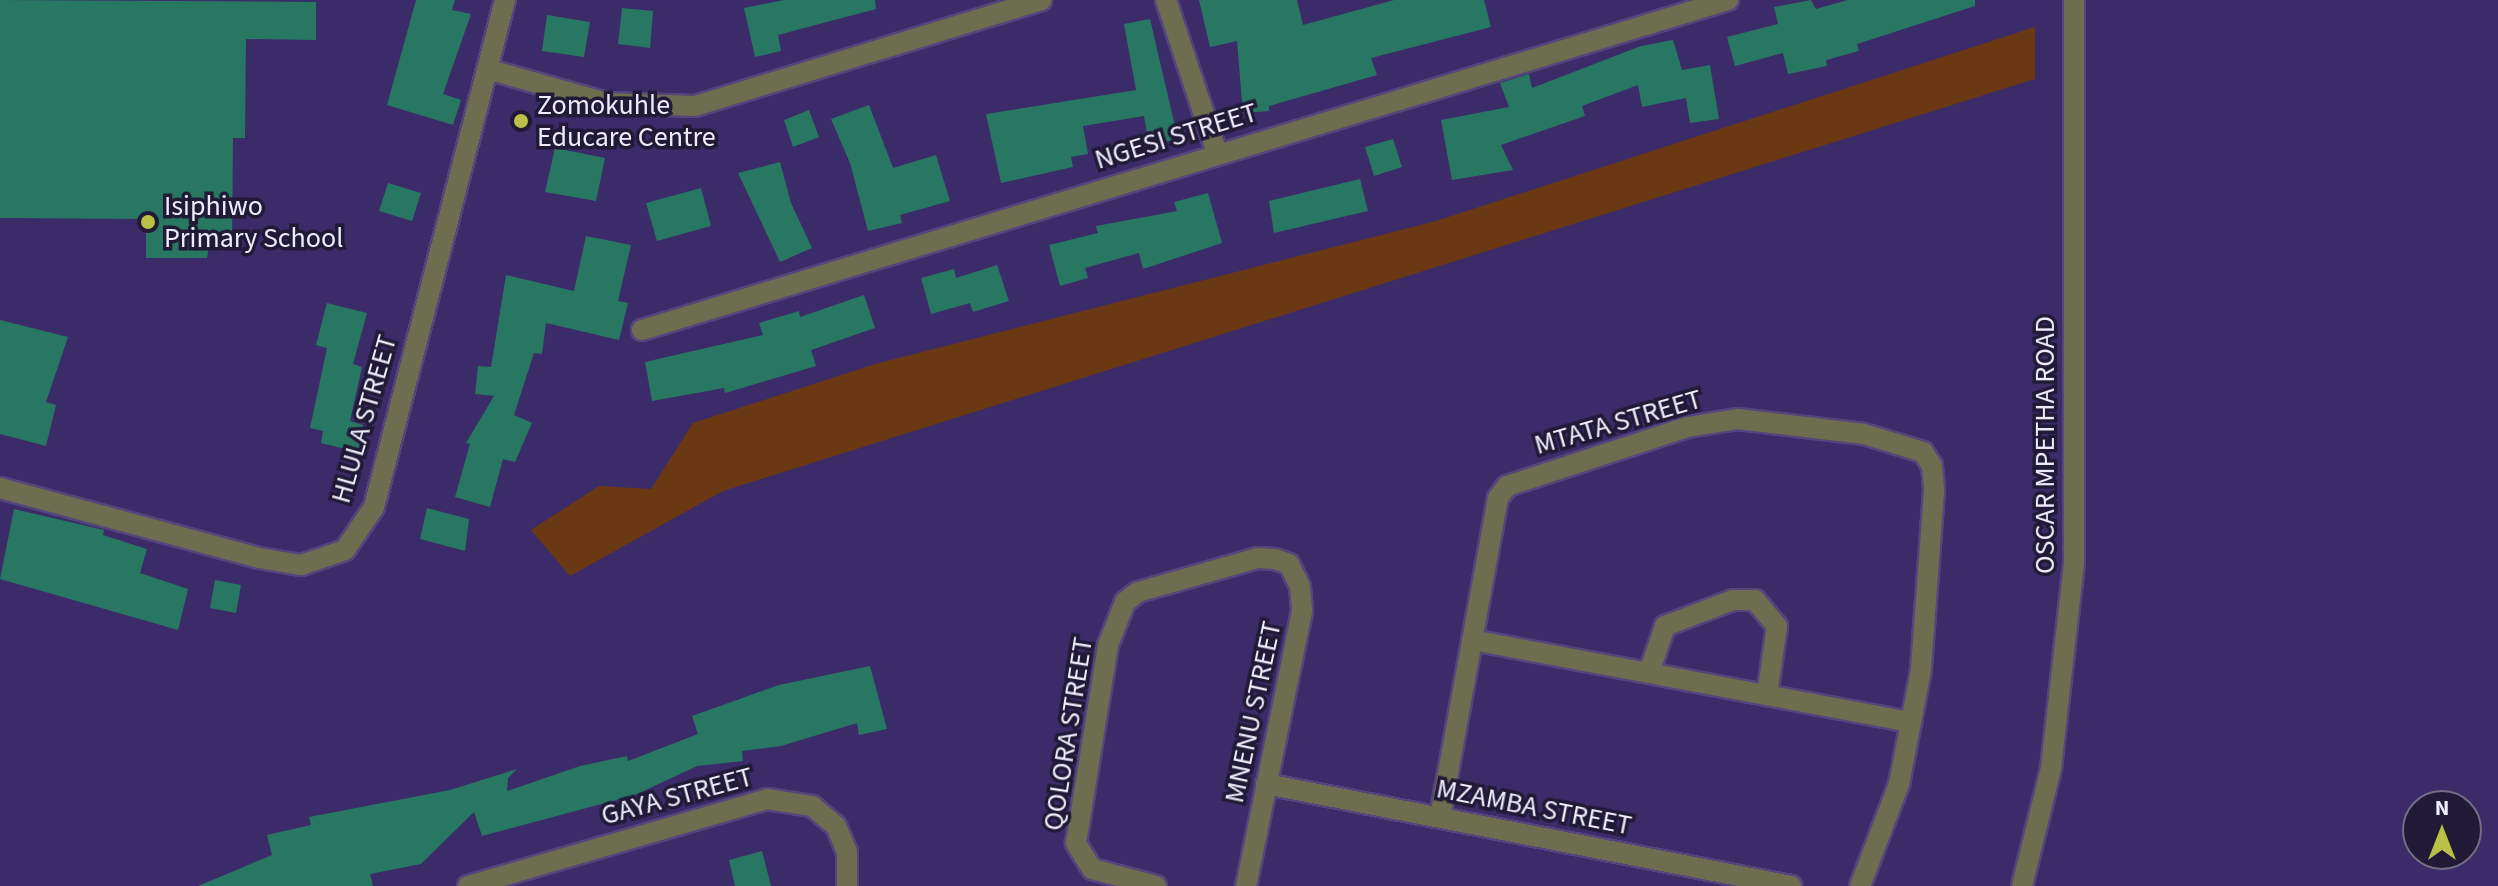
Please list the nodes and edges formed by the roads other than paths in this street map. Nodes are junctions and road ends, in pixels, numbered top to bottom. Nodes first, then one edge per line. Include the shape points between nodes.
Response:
1 (505, 0) edge
2 (1041, 0) edge
3 (1166, 0) edge
4 (1728, 0) edge
5 (2074, 0) edge
6 (487, 69) junction
7 (1217, 153) junction
8 (642, 330) dead end
9 (0, 488) edge
10 (1275, 559) joint
11 (1472, 640) junction
12 (1649, 673) junction
13 (1767, 695) junction
14 (1911, 722) junction
15 (1266, 784) junction
16 (1440, 817) junction
17 (468, 886) edge
18 (847, 886) edge
19 (1156, 886) edge
20 (1246, 886) edge
21 (1791, 886) edge
22 (1860, 886) edge
23 (2022, 886) edge

1 - 6 street, HLULA STREET
2 - 6 street via 695,106 606,103
3 - 7 street
4 - 7 street, NGESI STREET
5 - 23 street, OSCAR MPETHA ROAD via 2074,562 2051,768
6 - 9 street, HLULA STREET via 374,507 345,550 301,565 273,560
7 - 8 street, NGESI STREET
10 - 15 street, MNENU STREET via 1289,564 1300,587 1302,611
10 - 19 street, QOLORA STREET via 1257,558 1138,592 1125,602 1112,632 1076,843 1092,869
11 - 12 street
11 - 14 street, MTATA STREET via 1498,498 1507,486 1688,427 1738,419 1864,434 1923,452 1932,466 1921,670
11 - 16 street, MTATA STREET
12 - 13 street
12 - 13 street via 1665,626 1733,600 1755,600 1777,626
13 - 14 street
14 - 22 street, MTATA STREET via 1884,834
15 - 16 street, MZAMBA STREET
15 - 20 street, MNENU STREET
16 - 21 street, MZAMBA STREET
17 - 18 street, GAYA STREET via 767,799 812,806 836,826 847,852

